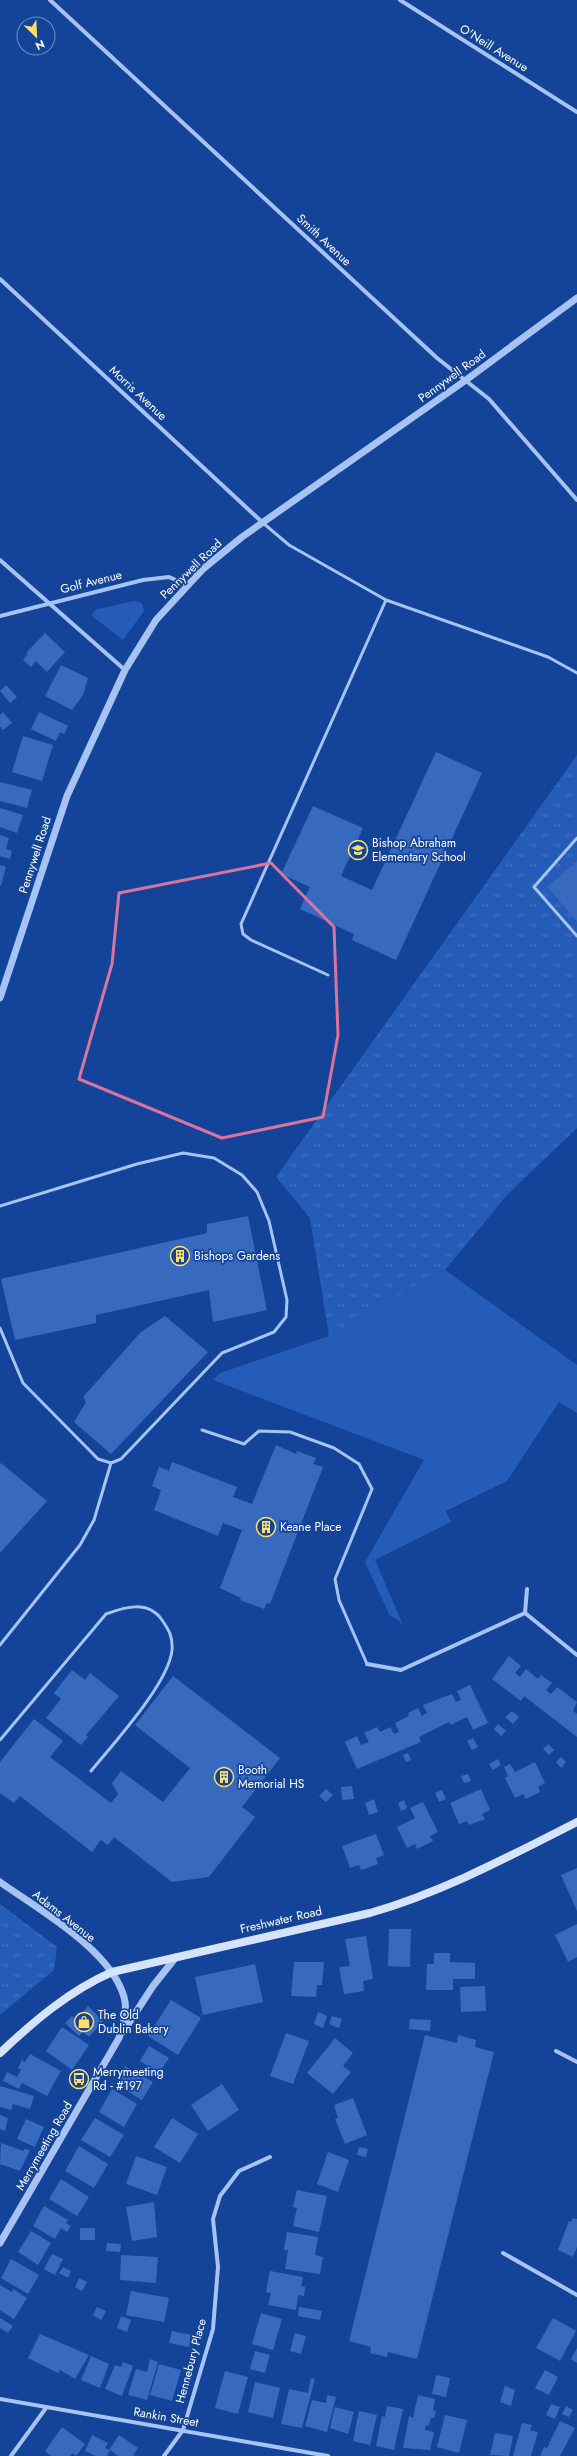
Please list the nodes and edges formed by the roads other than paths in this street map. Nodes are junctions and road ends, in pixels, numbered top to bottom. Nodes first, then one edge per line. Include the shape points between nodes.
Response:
1 (50, 0) edge
2 (400, 0) edge
3 (577, 112) edge
4 (0, 279) edge
5 (577, 298) edge
6 (466, 380) junction
7 (577, 500) edge
8 (262, 522) junction
9 (0, 560) edge
10 (187, 585) junction
11 (386, 600) junction
12 (50, 603) junction
13 (0, 616) edge
14 (125, 670) junction
15 (577, 673) edge
16 (577, 838) edge
17 (577, 936) edge
18 (328, 975) dead end
19 (0, 998) edge
20 (0, 1206) edge
21 (0, 1328) edge
22 (202, 1430) dead end
23 (110, 1463) junction
24 (527, 1589) dead end
25 (525, 1612) junction
26 (0, 1645) edge
27 (577, 1654) edge
28 (367, 1664) joint
29 (0, 1740) edge
30 (91, 1771) dead end
31 (577, 1822) edge
32 (0, 1882) edge
33 (176, 1956) junction
34 (112, 1972) junction
35 (119, 2038) junction
36 (556, 2051) dead end
37 (0, 2053) edge
38 (577, 2062) edge
39 (270, 2157) dead end
40 (0, 2243) edge
41 (503, 2253) dead end
42 (577, 2295) edge
43 (0, 2399) edge
44 (46, 2408) junction
45 (183, 2430) junction
46 (11, 2456) edge
47 (164, 2456) edge
48 (328, 2456) edge

1 - 6 street, Smith Avenue via 437,358
2 - 3 street, O'Neill Avenue
4 - 8 street, Morris Avenue
5 - 6 street, Pennywell Road
6 - 7 street, Smith Avenue via 489,400
6 - 8 street, Pennywell Road
8 - 10 street, Pennywell Road
8 - 11 lane via 289,545
9 - 12 street
10 - 12 street, Golf Avenue via 169,577 143,580
10 - 14 street, Pennywell Road via 156,620
11 - 15 lane via 548,657
11 - 18 lane via 241,924 243,934 251,940
12 - 13 street, Golf Avenue
12 - 14 street
14 - 19 street, Pennywell Road via 65,802
16 - 17 lane via 534,887
20 - 23 lane via 183,1152 214,1158 242,1175 260,1199 269,1221 287,1300 286,1317 274,1332 222,1353 121,1459
21 - 23 lane via 23,1383 98,1459
22 - 28 lane via 244,1444 259,1431 290,1432 334,1448 359,1464 372,1489 335,1579 339,1600
23 - 26 lane via 94,1520 80,1545
24 - 25 street
25 - 27 street
25 - 28 street via 401,1670
29 - 30 lane via 106,1614 126,1607 143,1607 159,1615 171,1633 172,1650 167,1670 144,1704
31 - 33 main road, Freshwater Road via 498,1862 404,1902 370,1913
32 - 34 street, Adams Avenue via 66,1929
33 - 34 main road, Freshwater Road
33 - 35 street, Merrymeeting Road
34 - 35 street, Merrymeeting Road via 124,1998 126,2016
34 - 37 main road, Freshwater Road via 83,1985
35 - 40 street, Merrymeeting Road
36 - 38 street
39 - 45 street, Hennebury Place via 239,2171 220,2196 212,2219 218,2267 213,2329
41 - 42 street
43 - 44 street, Rankin Street
44 - 45 street, Rankin Street
44 - 46 street
45 - 47 street, Hennebury Place
45 - 48 street, Rankin Street

